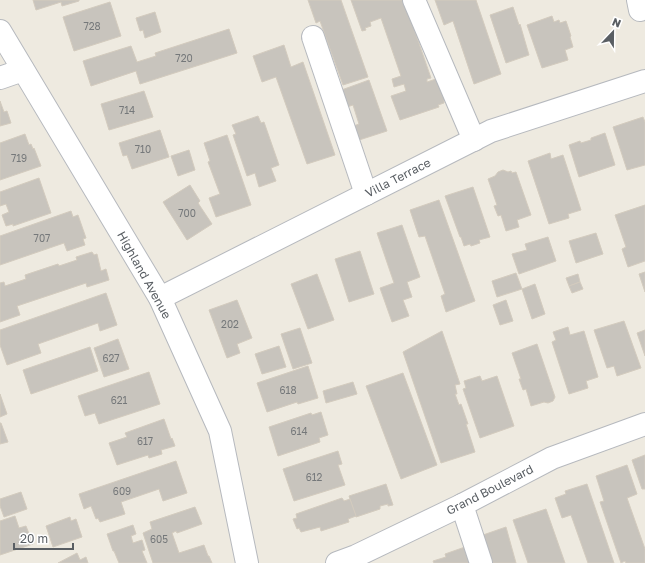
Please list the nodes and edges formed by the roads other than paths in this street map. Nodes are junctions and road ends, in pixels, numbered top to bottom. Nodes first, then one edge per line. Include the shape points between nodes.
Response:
1 (414, 0) edge
2 (638, 0) edge
3 (645, 8) edge
4 (0, 31) edge
5 (313, 37) dead end
6 (23, 70) junction
7 (0, 78) edge
8 (645, 81) edge
9 (474, 140) junction
10 (366, 194) junction
11 (160, 298) junction
12 (645, 424) edge
13 (462, 505) junction
14 (247, 563) edge
15 (337, 563) edge
16 (482, 563) edge

1 - 9 street
2 - 3 street via 640,10
4 - 6 street, Highland Avenue
5 - 10 street
6 - 7 street
6 - 11 street, Highland Avenue
8 - 9 street, Villa Terrace via 491,131
9 - 10 street, Villa Terrace
10 - 11 street, Villa Terrace
11 - 14 street, Highland Avenue via 220,431
12 - 13 street, Grand Boulevard via 552,458
13 - 15 street, Grand Boulevard
13 - 16 street

